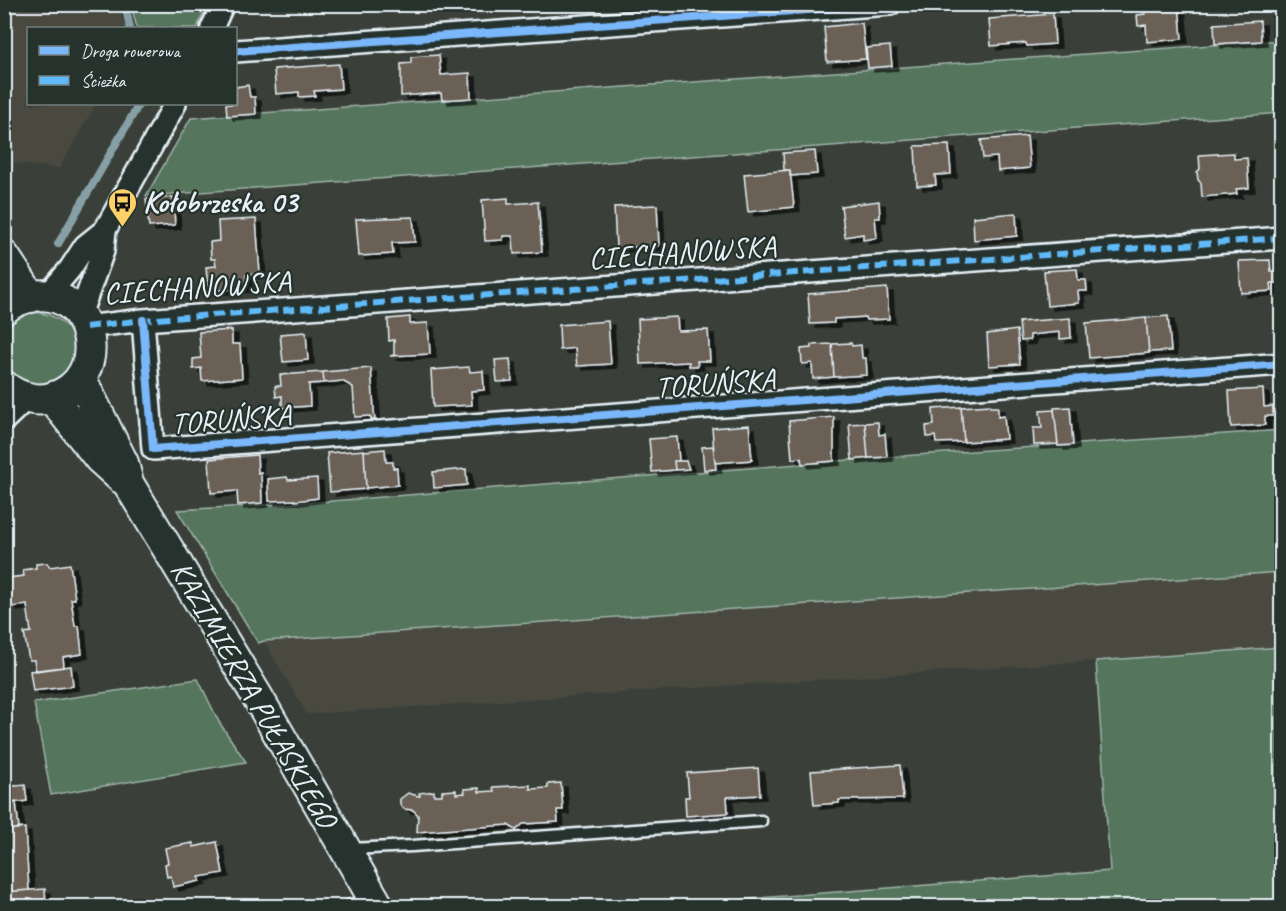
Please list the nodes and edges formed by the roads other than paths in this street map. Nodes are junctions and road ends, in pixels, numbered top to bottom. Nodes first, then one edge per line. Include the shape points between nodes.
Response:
1 (223, 4) edge
2 (890, 4) edge
3 (212, 27) edge
4 (237, 51) edge
5 (174, 105) edge
6 (105, 230) junction
7 (1281, 238) edge
8 (4, 256) edge
9 (28, 300) edge
10 (143, 320) junction
11 (83, 321) junction
12 (1281, 364) edge
13 (81, 378) junction
14 (28, 394) edge
15 (4, 420) edge
16 (128, 483) junction
17 (761, 821) dead end
18 (344, 848) junction
19 (366, 903) edge

1 - 3 street
2 - 4 street
5 - 6 street
6 - 9 street via 85,246 70,269
6 - 11 street
7 - 10 street, CIECHANOWSKA
8 - 9 main road
9 - 11 main road via 70,305
10 - 11 street, CIECHANOWSKA
10 - 12 street, TORUŃSKA via 153,449
11 - 13 main road via 91,353
13 - 14 main road via 71,388
13 - 16 main road, KAZIMIERZA PUŁASKIEGO via 123,463
14 - 15 street
14 - 16 main road, KAZIMIERZA PUŁASKIEGO
16 - 18 main road, KAZIMIERZA PUŁASKIEGO
17 - 18 lane
18 - 19 main road, KAZIMIERZA PUŁASKIEGO

